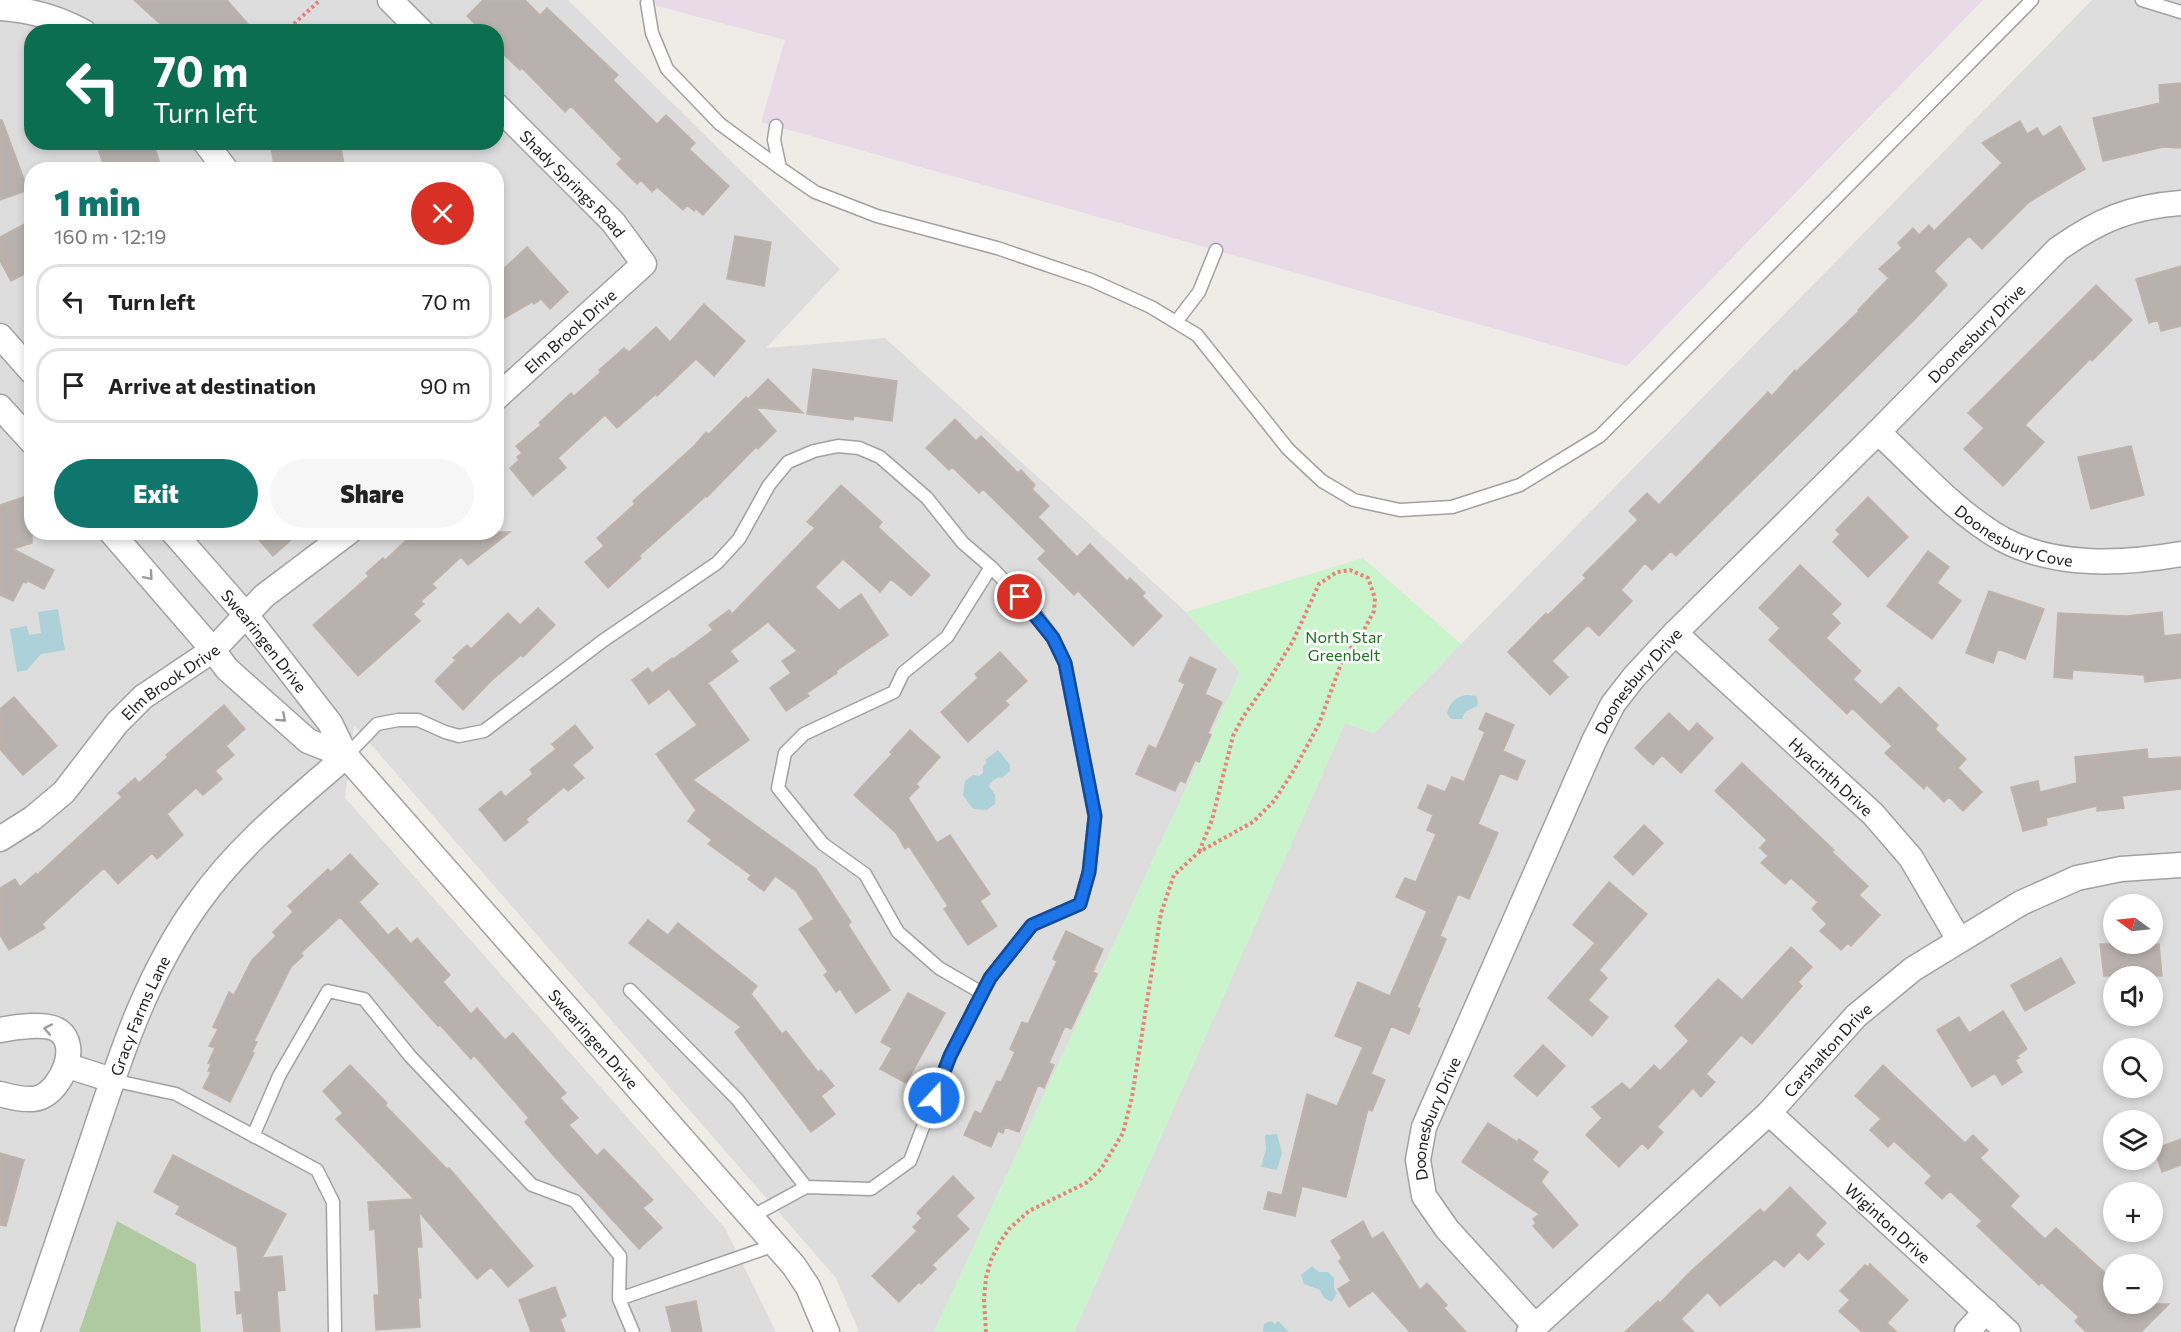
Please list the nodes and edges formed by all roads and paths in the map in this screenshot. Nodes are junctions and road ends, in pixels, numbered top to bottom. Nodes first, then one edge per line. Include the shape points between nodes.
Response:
1 (320, 0) edge
2 (390, 0) edge
3 (2032, 0) edge
4 (2142, 0) edge
5 (647, 3) dead end
6 (0, 8) edge
7 (2181, 12) edge
8 (69, 24) edge
9 (294, 24) edge
10 (414, 24) edge
11 (504, 113) edge
12 (776, 126) dead end
13 (780, 168) junction
14 (2181, 203) edge
15 (1216, 250) dead end
16 (644, 264) joint
17 (1176, 322) junction
18 (0, 336) edge
19 (24, 363) edge
20 (504, 391) edge
21 (0, 407) edge
22 (1878, 432) junction
23 (24, 433) edge
24 (118, 540) edge
25 (180, 540) edge
26 (338, 540) edge
27 (2181, 554) edge
28 (991, 567) junction
29 (246, 615) junction
30 (1675, 633) junction
31 (213, 650) junction
32 (346, 756) junction
33 (0, 839) edge
34 (1199, 852) junction
35 (2181, 865) edge
36 (1959, 940) junction
37 (630, 990) dead end
38 (982, 993) junction
39 (0, 1030) edge
40 (68, 1066) junction
41 (112, 1080) junction
42 (0, 1094) edge
43 (1769, 1113) junction
44 (253, 1136) junction
45 (806, 1187) junction
46 (751, 1217) junction
47 (775, 1245) junction
48 (619, 1299) junction
49 (1986, 1311) junction
50 (1532, 1329) edge
51 (27, 1332) edge
52 (335, 1332) edge
53 (633, 1332) edge
54 (827, 1332) edge
55 (986, 1332) edge
56 (1967, 1332) edge
57 (2008, 1332) edge

1 - 9 path
2 - 10 street
3 - 17 lane via 1600,436 1520,485 1452,507 1400,510 1354,500 1322,481 1288,449 1197,335
4 - 7 lane
5 - 13 lane via 652,33 667,69 720,124
6 - 8 street via 19,9
11 - 16 street, Shady Springs Road via 612,222
12 - 13 lane via 774,140
13 - 17 lane via 815,192 877,216 997,248 1091,280
14 - 22 street, Doonesbury Drive via 2130,210 2081,232 2058,249
15 - 17 lane via 1199,291
16 - 20 street, Elm Brook Drive
18 - 19 street
21 - 23 street
22 - 27 street, Doonesbury Cove via 1961,510 2026,549 2102,562
22 - 30 street, Doonesbury Drive
24 -> 31 street, Swearingen Drive
25 - 29 street, Swearingen Drive
26 - 29 street, Elm Brook Drive via 264,596
28 - 32 lane via 963,543 927,498 880,457 859,448 838,446 814,451 788,462 769,485 739,539 717,562 604,640 484,731 459,736 418,720 398,720 377,724
28 - 38 lane via 1034,612 1065,663 1095,816 1089,872 1080,904 1032,925
28 - 38 lane via 946,637 903,673 894,692 804,734 785,753 778,788 823,844 865,874 898,932 939,968
29 - 31 street, Elm Brook Drive
29 - 32 street, Swearingen Drive via 330,723
30 - 36 street, Hyacinth Drive via 1873,814 1911,858
30 - 50 street, Doonesbury Drive via 1613,704 1594,741 1424,1127 1418,1160 1424,1196
31 -> 32 street, Swearingen Drive via 227,669 308,741
31 - 33 street, Elm Brook Drive via 143,697 117,723 64,792
32 - 41 street, Gracy Farms Lane via 271,820 198,903 141,1005
32 - 46 street, Swearingen Drive
34 - 34 path via 1253,822 1274,801 1294,770 1319,724 1342,660 1374,611 1375,598 1368,578 1350,570 1337,572 1319,584 1293,641 1233,736 1212,820
34 - 55 path via 1174,875 1161,913 1123,1134 1101,1169 1086,1183 1029,1211 1000,1242 986,1278
35 - 36 street, Carshalton Drive via 2121,869 2077,878 2021,903
36 - 43 street, Carshalton Drive via 1913,969 1856,1017
37 - 45 lane via 737,1099
38 - 45 lane via 950,1056 910,1161 871,1189
40 -> 39 street via 67,1040 61,1032 32,1026
40 - 41 street
40 - 42 street via 58,1084 41,1097
41 - 44 lane via 176,1094
41 - 51 street, Gracy Farms Lane
43 - 49 street, Wiginton Drive
43 - 50 street, Carshalton Drive
44 - 48 lane via 279,1076 328,991 364,999 410,1056 532,1185 574,1201 620,1256
44 - 52 lane via 317,1170 333,1202
45 - 46 lane
46 - 47 street, Swearingen Drive
47 - 48 lane
47 - 54 street, Swearingen Drive via 808,1287
48 - 53 lane
49 - 56 street
49 - 57 street, Wiginton Drive

